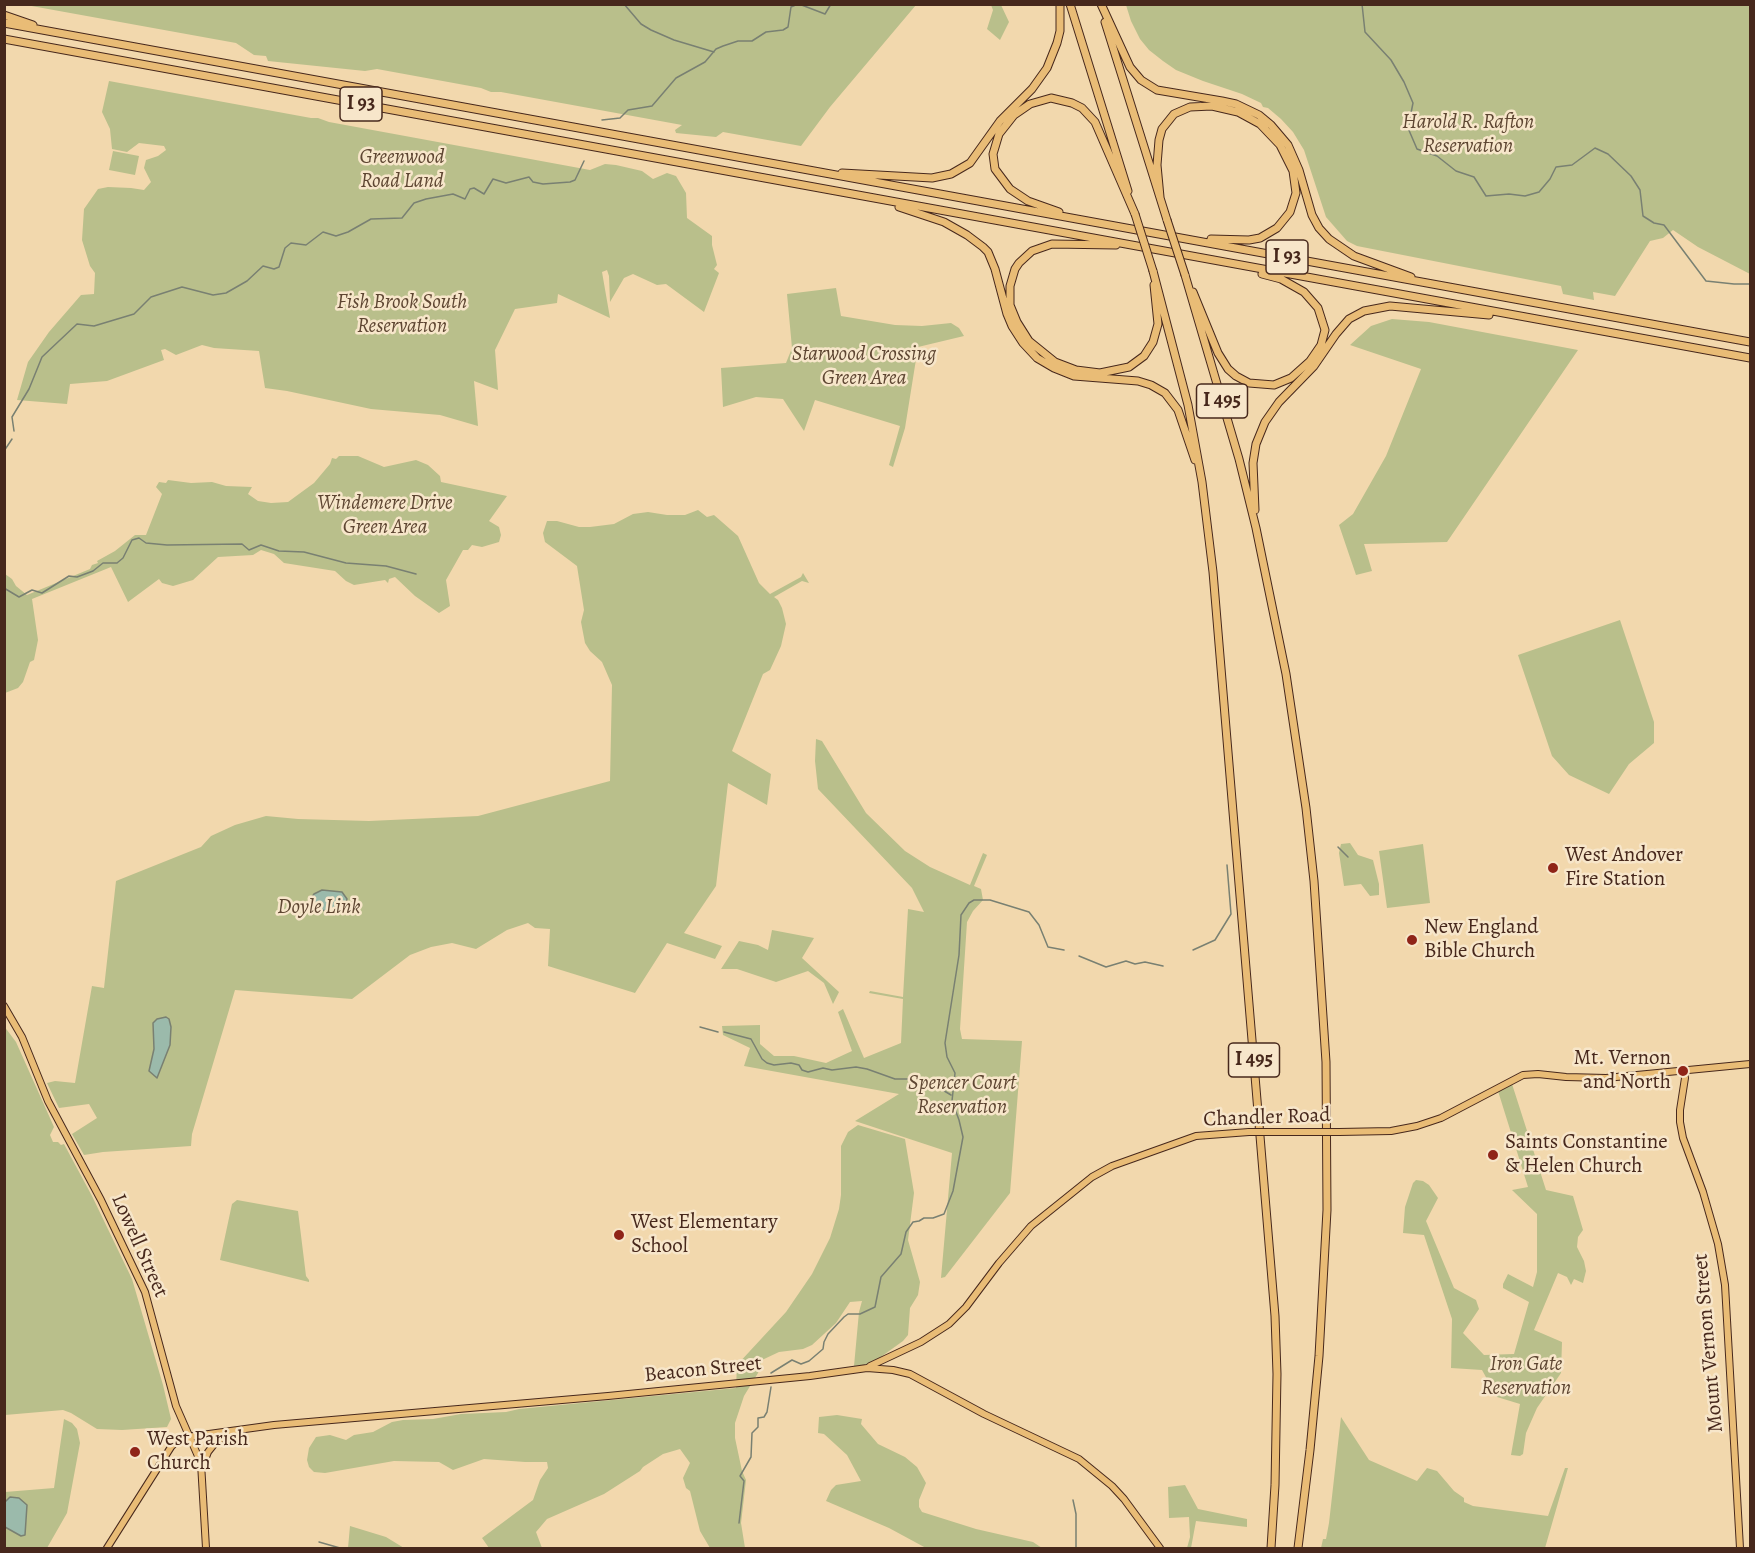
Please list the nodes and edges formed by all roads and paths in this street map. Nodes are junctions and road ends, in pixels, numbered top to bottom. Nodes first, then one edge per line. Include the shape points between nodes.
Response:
1 (1060, 4) edge
2 (1070, 4) edge
3 (1100, 4) edge
4 (4, 15) edge
5 (4, 23) edge
6 (58, 33) junction
7 (4, 39) edge
8 (4, 44) edge
9 (42, 46) junction
10 (804, 170) junction
11 (864, 196) junction
12 (1160, 197) junction
13 (1135, 214) junction
14 (1082, 220) junction
15 (1188, 239) junction
16 (1135, 245) junction
17 (1246, 267) junction
18 (1152, 271) junction
19 (1185, 275) junction
20 (1446, 287) junction
21 (1532, 318) junction
22 (1750, 342) edge
23 (1750, 358) edge
24 (1202, 482) junction
25 (1256, 528) junction
26 (4, 1006) edge
27 (1750, 1064) edge
28 (1683, 1070) junction
29 (867, 1368) junction
30 (236, 1430) junction
31 (189, 1436) junction
32 (203, 1471) junction
33 (107, 1548) edge
34 (206, 1548) edge
35 (1160, 1548) edge
36 (1271, 1548) edge
37 (1298, 1548) edge
38 (1740, 1548) edge

1 - 10 highway via 1060,31 1047,68 963,168 951,174 921,178
2 - 13 highway, I 495
3 - 12 highway, I 495
3 - 20 highway via 1130,67 1148,86 1236,104 1271,125 1295,159 1319,228 1340,248 1371,264
4 - 6 highway
5 - 6 highway, I 93
6 - 10 highway, I 93
7 - 9 highway, I 93
8 - 9 highway
9 - 11 highway, I 93
10 - 14 highway, I 93
11 - 16 highway, I 93
11 - 24 highway via 944,222 983,247 995,269 1012,326 1036,358 1074,376 1138,381 1165,393 1178,410
12 - 15 highway via 1159,140 1167,122 1181,110 1201,105 1224,107 1260,124 1280,145 1296,183 1294,204 1284,222 1268,235 1249,240
12 - 19 highway, I 495, bridge
13 - 14 highway via 1089,115 1063,100 1051,98 1030,104 1014,115 999,134 993,154 995,169 1005,184 1028,201
13 - 18 highway, I 495, bridge
14 - 15 highway, I 93
15 - 20 highway, I 93
16 - 17 highway, I 93
16 - 18 highway via 1052,244 1025,257 1015,269 1010,305 1029,341 1055,362 1076,370 1110,372 1135,364 1150,348 1156,333 1158,316
17 - 19 highway via 1304,292 1324,322 1323,337 1310,362 1291,378 1274,384 1249,383 1228,369
17 - 21 highway, I 93
18 - 24 highway, I 495 via 1188,405
19 - 25 highway, I 495
20 - 22 highway, I 93
21 - 23 highway, I 93
21 - 25 highway via 1399,306 1364,311 1349,319 1309,372 1279,402 1260,433 1253,463
24 - 36 highway, I 495 via 1213,572 1275,1316
25 - 37 highway, I 495 via 1286,674 1306,808 1325,1051 1325,1263
26 - 31 main road, Lowell Street via 139,1278 176,1406
27 - 28 main road
28 - 29 main road, Chandler Road, bridge via 1606,1078 1523,1075 1417,1126 1391,1131 1196,1136 1112,1166 1030,1226 949,1324
28 - 38 main road, Mount Vernon Street via 1680,1122 1718,1244 1725,1285
29 - 30 main road, Beacon Street
29 - 35 main road, Beacon Street via 910,1374 1079,1459 1124,1498
30 - 31 main road, Beacon Street
30 - 32 main road via 216,1442 204,1459
31 - 32 main road, Lowell Street
31 - 33 main road via 171,1447
32 - 34 main road, Lowell Street

